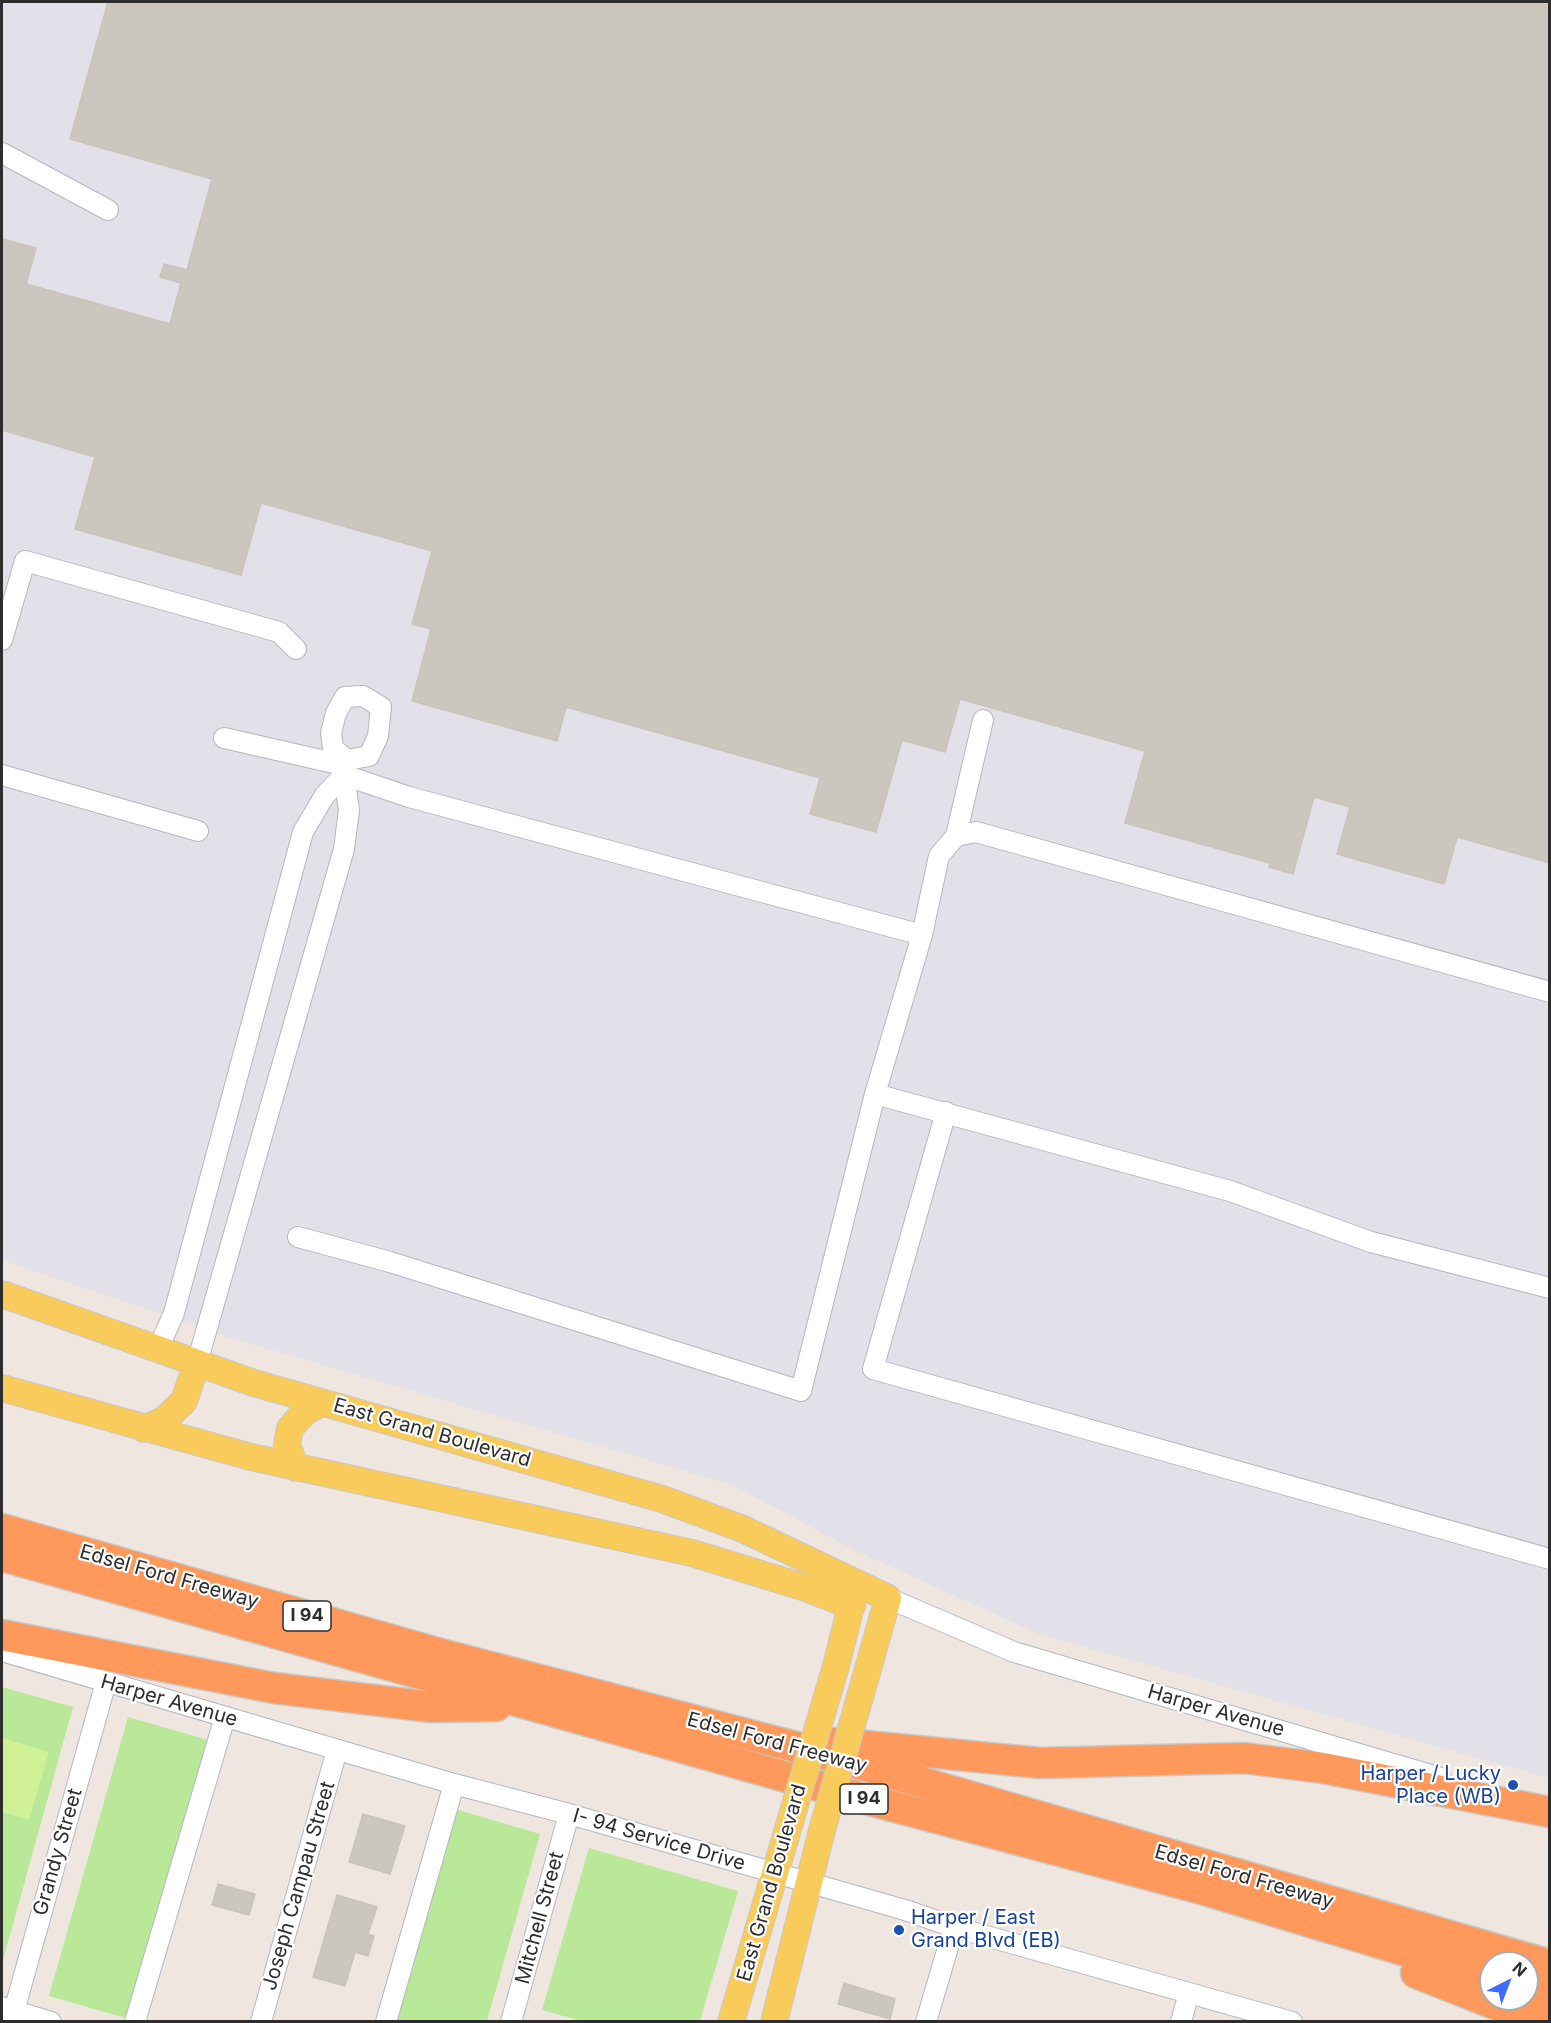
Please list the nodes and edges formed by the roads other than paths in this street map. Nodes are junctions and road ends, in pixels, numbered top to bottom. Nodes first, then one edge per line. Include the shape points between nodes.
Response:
1 (2, 153) edge
2 (108, 210) dead end
3 (2, 640) edge
4 (296, 649) dead end
5 (983, 720) dead end
6 (224, 738) dead end
7 (346, 767) junction
8 (2, 774) edge
9 (198, 831) dead end
10 (956, 836) junction
11 (922, 935) junction
12 (1550, 992) edge
13 (875, 1094) junction
14 (946, 1112) junction
15 (298, 1237) dead end
16 (1550, 1288) edge
17 (2, 1294) edge
18 (158, 1349) junction
19 (197, 1363) junction
20 (2, 1388) edge
21 (322, 1403) junction
22 (144, 1429) junction
23 (296, 1468) junction
24 (2, 1529) edge
25 (2, 1556) edge
26 (1550, 1559) edge
27 (854, 1595) junction
28 (888, 1598) junction
29 (2, 1635) edge
30 (2, 1651) edge
31 (106, 1682) junction
32 (531, 1705) junction
33 (225, 1717) junction
34 (761, 1738) junction
35 (337, 1750) junction
36 (454, 1784) junction
37 (1550, 1812) edge
38 (569, 1814) junction
39 (775, 1873) junction
40 (808, 1882) junction
41 (1198, 1888) junction
42 (954, 1927) junction
43 (1550, 1965) edge
44 (1479, 1973) edge
45 (1189, 1993) junction
46 (9, 2013) edge
47 (51, 2022) edge
48 (135, 2022) edge
49 (261, 2022) edge
50 (386, 2022) edge
51 (511, 2022) edge
52 (731, 2022) edge
53 (774, 2022) edge
54 (926, 2022) edge
55 (1181, 2022) edge
56 (1292, 2022) edge
57 (1540, 2022) edge

1 - 2 street
3 - 4 street via 25,561 279,632
5 - 10 street
6 - 7 street
7 - 11 street via 409,797
7 - 18 street via 313,811 303,832 174,1313
7 - 19 street via 349,810 344,849
8 - 9 street
10 - 11 street via 939,856
10 - 12 street via 976,832
11 - 13 street
13 - 14 street
13 - 15 street via 801,1391 390,1262
14 - 16 street via 1230,1191 1371,1242
14 - 26 street via 873,1369
17 - 18 main road, East Grand Boulevard
18 - 19 main road, East Grand Boulevard
19 - 21 main road, East Grand Boulevard
19 - 22 main road via 184,1401 164,1420
20 - 22 main road, East Grand Boulevard
21 - 23 main road via 306,1411 290,1428 287,1445
21 - 27 main road, East Grand Boulevard via 692,1509 743,1529
22 - 23 main road, East Grand Boulevard
23 - 27 main road, East Grand Boulevard via 692,1552 803,1587
24 - 34 highway, Edsel Ford Freeway / I 94 via 441,1654
25 - 32 highway, Edsel Ford Freeway / I 94
27 - 28 main road, East Grand Boulevard
27 - 39 main road, East Grand Boulevard, bridge
28 - 37 street, Harper Avenue via 1014,1652
28 - 40 main road, East Grand Boulevard, bridge
29 - 32 highway via 274,1688 431,1707
30 - 31 street, Harper Avenue
31 - 33 street, Harper Avenue
31 - 46 street, Grandy Street
32 - 41 highway, Edsel Ford Freeway / I 94
33 - 35 street, Harper Avenue
33 - 48 street
34 - 37 highway via 1040,1763 1244,1758 1323,1768
34 - 43 highway, Edsel Ford Freeway / I 94
35 - 36 street, I- 94 Service Drive
35 - 49 street, Joseph Campau Street
36 - 38 street, I- 94 Service Drive
36 - 50 street
38 - 39 street, I- 94 Service Drive
38 - 51 street, Mitchell Street
39 - 40 street, I- 94 Service Drive
39 - 52 main road, East Grand Boulevard
40 - 42 street, I- 94 Service Drive
40 - 53 main road, East Grand Boulevard
41 - 44 highway, Edsel Ford Freeway / I 94
41 - 57 highway
42 - 45 street, I- 94 Service Drive
42 - 54 street
45 - 55 street
45 - 56 street, I- 94 Service Drive
46 - 47 street

